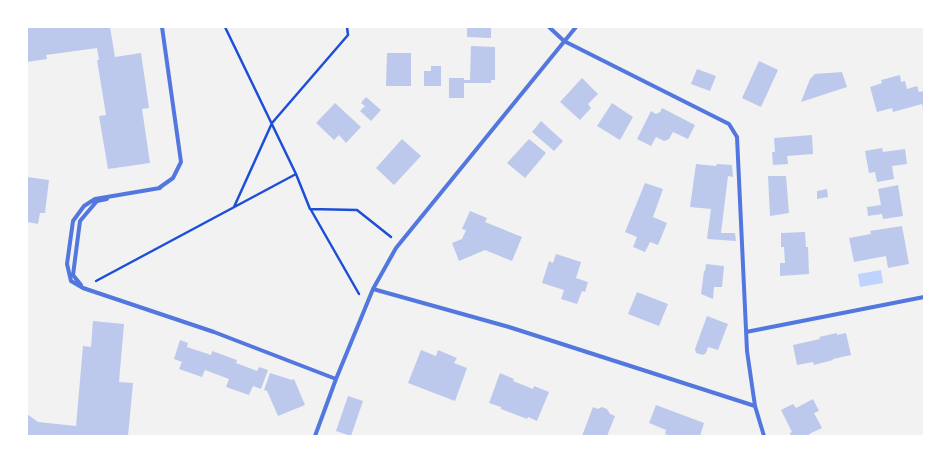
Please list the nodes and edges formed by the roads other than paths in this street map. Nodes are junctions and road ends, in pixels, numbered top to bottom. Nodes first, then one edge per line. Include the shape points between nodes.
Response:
1 (162, 27) edge
2 (549, 27) edge
3 (576, 27) edge
4 (564, 41) junction
5 (160, 188) junction
6 (83, 288) junction
7 (373, 289) junction
8 (924, 297) edge
9 (746, 332) junction
10 (336, 379) junction
11 (754, 406) junction
12 (315, 436) edge
13 (764, 436) edge

1 - 5 street via 181,162 173,178
2 - 4 street
3 - 4 street
4 - 7 street via 399,244
4 - 9 street via 728,124 737,137
5 - 6 street via 97,201 80,221 74,275
5 - 6 street via 95,198 84,206 74,221 67,264 71,281
6 - 10 street via 214,332
7 - 10 street
7 - 11 street via 509,327
8 - 9 street
9 - 11 street
10 - 12 street
11 - 13 street

